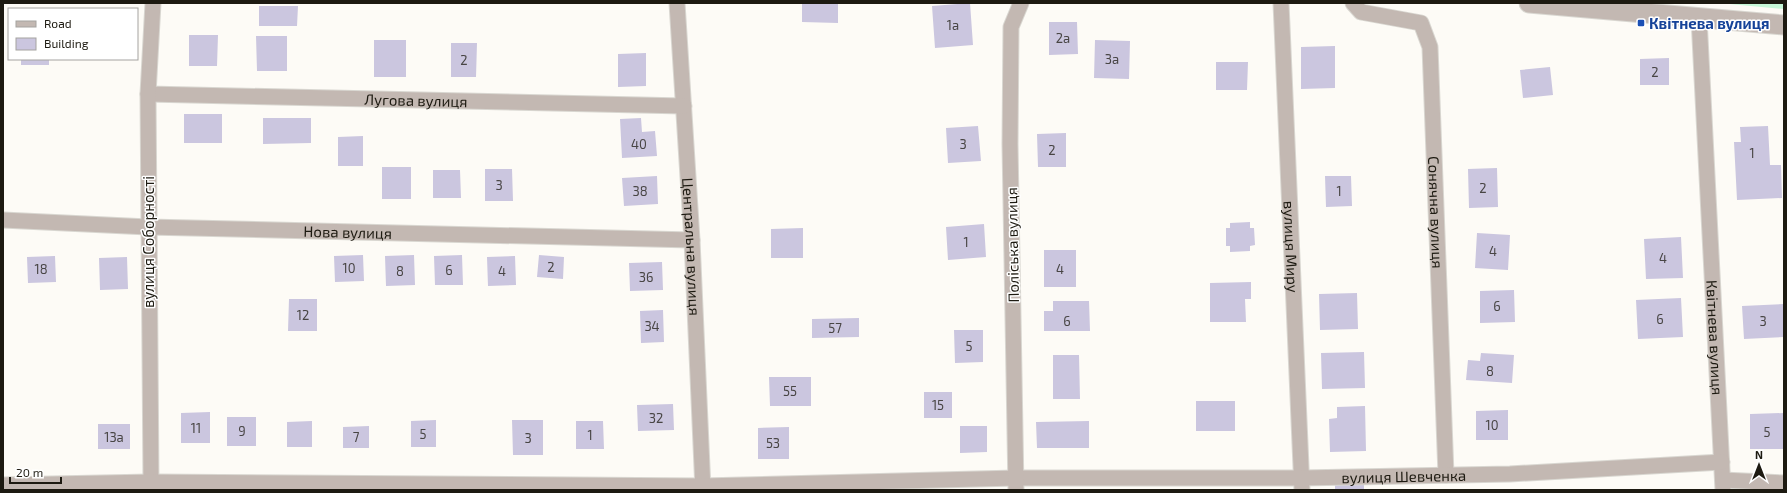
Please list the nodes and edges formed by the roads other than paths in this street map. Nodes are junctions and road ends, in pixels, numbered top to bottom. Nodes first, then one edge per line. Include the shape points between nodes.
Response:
1 (153, 3) edge
2 (677, 3) edge
3 (1021, 3) edge
4 (1281, 3) edge
5 (1353, 3) edge
6 (1529, 3) edge
7 (1699, 18) junction
8 (1784, 25) edge
9 (148, 94) junction
10 (684, 106) junction
11 (3, 220) edge
12 (148, 227) junction
13 (692, 240) junction
14 (1722, 462) junction
15 (1446, 475) junction
16 (151, 482) junction
17 (1784, 483) edge
18 (1016, 484) edge
19 (1301, 484) edge
20 (3, 485) edge
21 (1723, 485) edge
22 (702, 488) edge

1 - 9 street, вулиця Соборності
2 - 10 street, Центральна вулиця
3 - 18 street, Поліська вулиця via 1011,27 1010,144
4 - 19 street, вулиця Миру
5 - 15 street, Сонячна вулиця via 1360,12 1420,23 1430,47
6 - 7 street
7 - 8 street
7 - 14 street, Квітнева вулиця
9 - 10 street, Лугова вулиця
9 - 12 street, вулиця Соборності
10 - 13 street, Центральна вулиця
11 - 12 street, Нова вулиця
12 - 13 street, Нова вулиця
12 - 16 street, вулиця Соборності
13 - 22 street, Центральна вулиця
14 - 15 street, вулиця Шевченка via 1510,474
14 - 21 street, Квітнева вулиця
15 - 19 street, вулиця Шевченка
16 - 20 street, вулиця Шевченка
16 - 22 street, вулиця Шевченка
17 - 21 street
18 - 19 street, вулиця Шевченка
18 - 22 street, вулиця Шевченка

